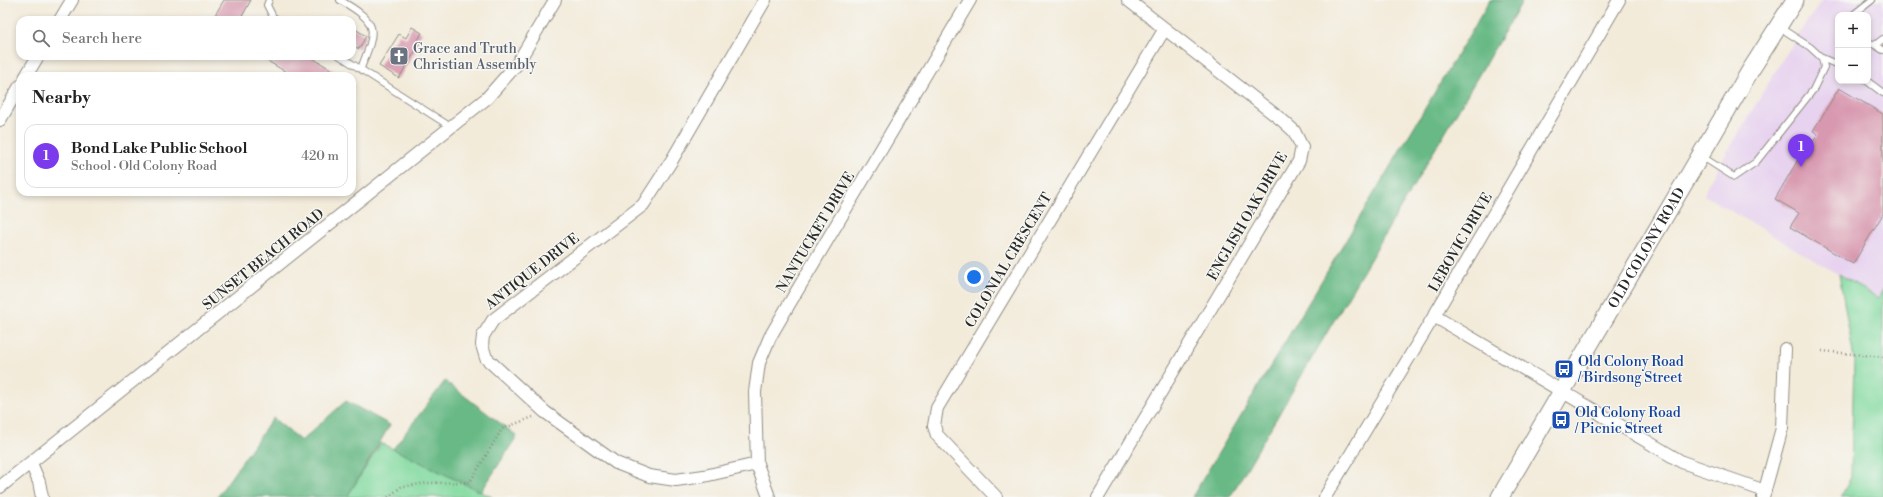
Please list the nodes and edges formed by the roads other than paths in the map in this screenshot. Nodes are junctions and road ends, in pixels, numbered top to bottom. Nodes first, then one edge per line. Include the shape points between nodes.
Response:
1 (72, 0) edge
2 (269, 0) edge
3 (340, 0) edge
4 (555, 0) edge
5 (765, 0) edge
6 (970, 0) edge
7 (1128, 0) edge
8 (1619, 0) edge
9 (1795, 0) edge
10 (1872, 0) edge
11 (1857, 12) edge
12 (62, 16) edge
13 (272, 16) edge
14 (1778, 26) junction
15 (1164, 30) junction
16 (1883, 39) edge
17 (1871, 44) edge
18 (1874, 45) junction
19 (1883, 50) edge
20 (1822, 58) junction
21 (36, 60) edge
22 (347, 60) edge
23 (1835, 64) edge
24 (360, 68) junction
25 (28, 72) edge
26 (1871, 84) edge
27 (16, 92) edge
28 (1883, 92) edge
29 (1, 114) edge
30 (451, 127) junction
31 (1700, 155) junction
32 (1434, 316) junction
33 (1785, 349) dead end
34 (1561, 392) junction
35 (32, 463) junction
36 (757, 464) junction
37 (0, 487) edge
38 (1764, 494) edge
39 (42, 497) edge
40 (769, 497) edge
41 (996, 497) edge
42 (1098, 497) edge
43 (1325, 497) edge
44 (1500, 497) edge

1 - 12 street
2 - 13 lane via 267,5
3 - 24 lane via 368,18 372,30 370,45
4 - 30 street, SUNSET BEACH ROAD via 517,64 487,98
5 - 36 street, ANTIQUE DRIVE via 643,205 492,320 486,328 482,345 486,358 545,412 616,463 649,476 676,480
6 - 36 street, NANTUCKET DRIVE via 770,337 759,363 755,392
7 - 15 street, ENGLISH OAK DRIVE
8 - 32 street, LEBOVIC DRIVE
9 - 14 street, OLD COLONY ROAD
10 - 11 lane
14 - 20 lane
14 - 31 street, OLD COLONY ROAD
15 - 41 street, COLONIAL CRESCENT via 937,408 934,426 937,435
15 - 42 street, ENGLISH OAK DRIVE via 1283,121 1294,131 1302,147 1298,161
16 - 18 lane
17 - 18 lane
18 - 19 lane
20 - 23 lane
20 - 31 lane via 1824,67 1813,90 1756,162 1734,177
21 - 25 street
22 - 24 lane
24 - 30 lane
26 - 28 lane
27 - 29 street
30 - 35 street, SUNSET BEACH ROAD
31 - 34 street, OLD COLONY ROAD
32 - 34 street
32 - 43 street, LEBOVIC DRIVE
33 - 38 street via 1782,428
34 - 38 street via 1682,462
34 - 44 street, OLD COLONY ROAD
35 - 37 street, SUNSET BEACH ROAD
35 - 39 street
36 - 40 street, NANTUCKET DRIVE

